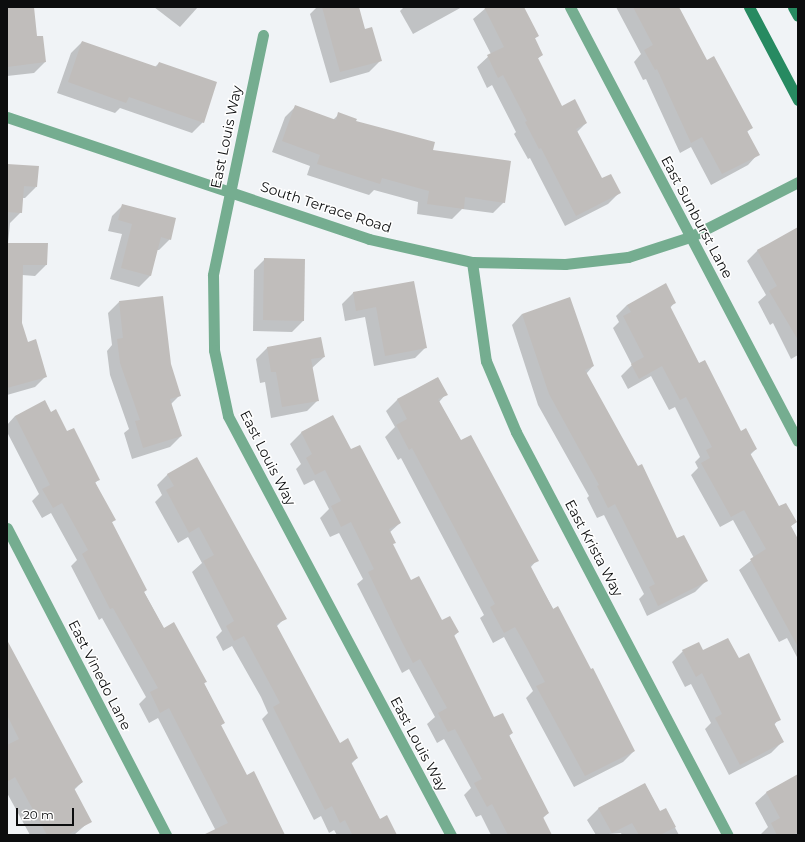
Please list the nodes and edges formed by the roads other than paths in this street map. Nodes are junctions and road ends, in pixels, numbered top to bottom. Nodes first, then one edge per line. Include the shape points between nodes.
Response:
1 (570, 7) edge
2 (749, 7) edge
3 (793, 7) edge
4 (798, 16) edge
5 (263, 35) dead end
6 (798, 100) edge
7 (7, 117) edge
8 (798, 182) edge
9 (230, 192) junction
10 (690, 237) junction
11 (472, 262) junction
12 (798, 441) edge
13 (7, 528) edge
14 (162, 833) edge
15 (451, 835) edge
16 (728, 835) edge

1 - 10 street, East Sunburst Lane
2 - 6 main road
3 - 4 main road
5 - 9 street, East Louis Way
7 - 9 street, South Terrace Road
8 - 10 street, South Terrace Road
9 - 11 street, South Terrace Road via 369,239
9 - 15 street, East Louis Way via 213,275 214,350 228,416
10 - 11 street, South Terrace Road via 628,257 565,264
10 - 12 street, East Sunburst Lane
11 - 16 street, East Krista Way via 486,361 516,432
13 - 14 street, East Vinedo Lane

